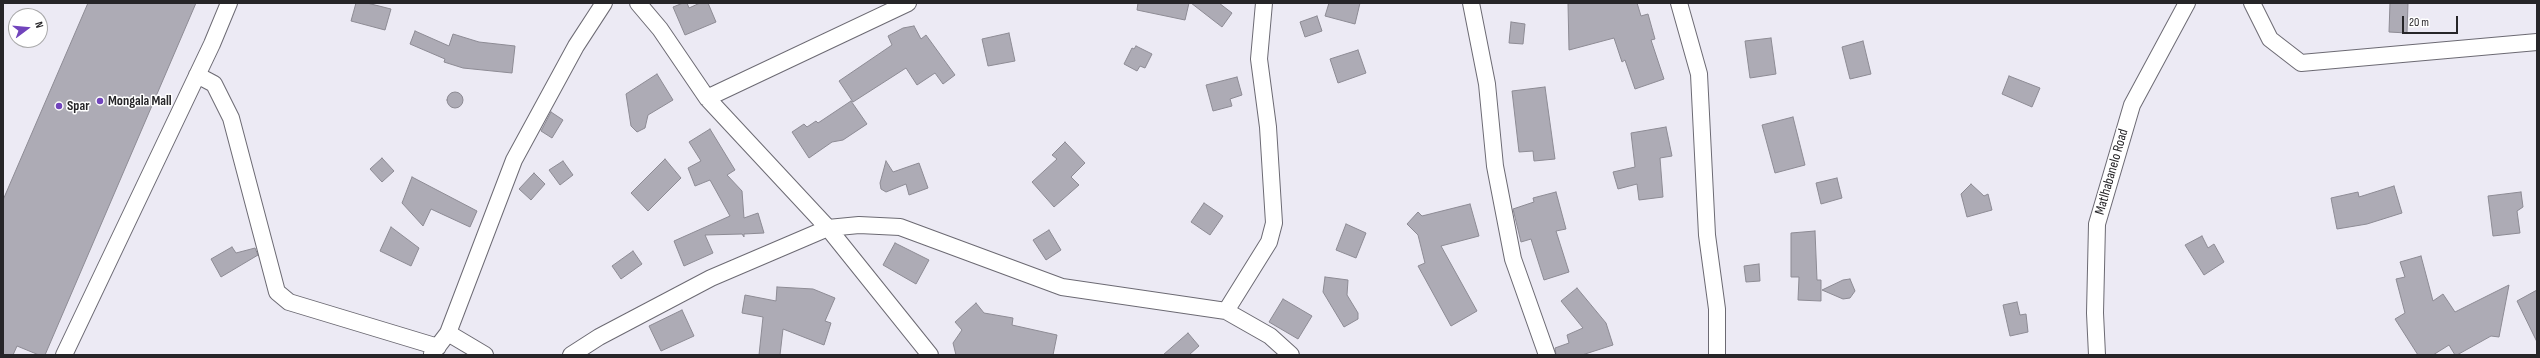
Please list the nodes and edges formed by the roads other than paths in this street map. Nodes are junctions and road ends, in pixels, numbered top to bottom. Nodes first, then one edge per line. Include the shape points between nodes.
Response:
1 (229, 3) edge
2 (604, 3) edge
3 (638, 3) edge
4 (908, 3) edge
5 (1264, 3) edge
6 (1471, 3) edge
7 (1679, 3) edge
8 (2187, 3) edge
9 (2252, 3) edge
10 (2537, 42) edge
11 (197, 75) junction
12 (707, 98) junction
13 (828, 228) junction
14 (1226, 311) junction
15 (448, 333) junction
16 (435, 351) edge
17 (64, 355) edge
18 (485, 355) edge
19 (571, 355) edge
20 (930, 355) edge
21 (1291, 355) edge
22 (1547, 355) edge
23 (1716, 355) edge
24 (2097, 355) edge

1 - 11 street
2 - 15 street via 576,46 514,160
3 - 12 street via 660,29
4 - 12 street
5 - 14 street via 1259,59 1268,127 1274,224 1269,242
6 - 22 street via 1487,84 1495,166 1513,259
7 - 23 street via 1699,74 1707,235 1717,309
8 - 24 street, Matlhabanelo Road via 2132,105 2097,224
9 - 10 street via 2270,39 2301,63
11 - 16 street via 214,84 231,118 277,292 289,302
11 - 17 street
12 - 13 street
13 - 14 street via 859,225 900,227 1062,287
13 - 19 street via 711,278 599,337
13 - 20 street
14 - 21 street via 1270,336
15 - 16 street
15 - 18 street

